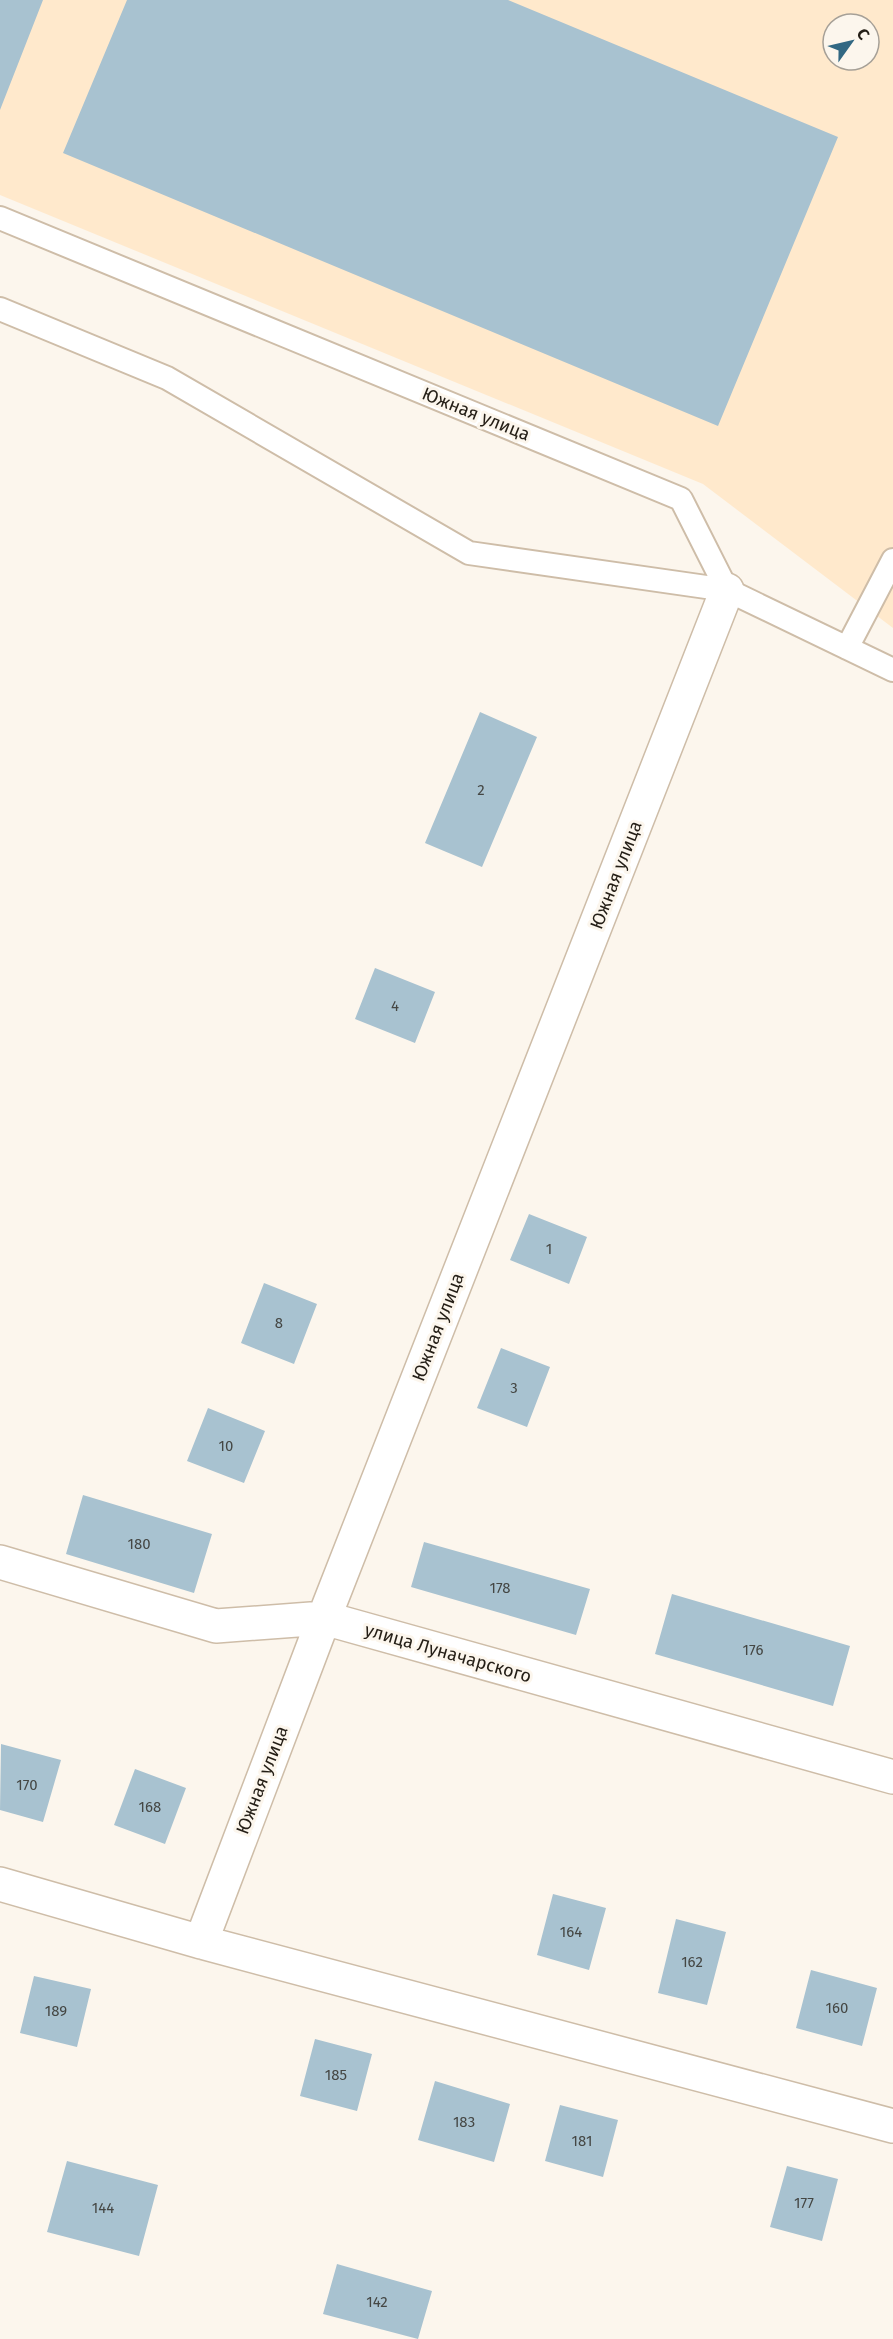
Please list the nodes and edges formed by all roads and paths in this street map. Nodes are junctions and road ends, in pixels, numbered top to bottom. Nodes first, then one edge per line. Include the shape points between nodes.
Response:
1 (0, 218) edge
2 (0, 309) edge
3 (893, 560) edge
4 (727, 590) junction
5 (847, 648) junction
6 (893, 670) edge
7 (0, 1562) edge
8 (324, 1618) junction
9 (893, 1778) edge
10 (1, 1889) edge
11 (201, 1941) junction
12 (893, 2126) edge

1 - 4 lane, Южная улица via 681,499
2 - 4 lane via 167,378 469,553
3 - 5 lane
4 - 5 lane
4 - 8 street, Южная улица
5 - 6 lane
7 - 8 street, улица Луначарского via 216,1626
8 - 9 street, улица Луначарского
8 - 11 street, Южная улица
10 - 11 street
11 - 12 street

